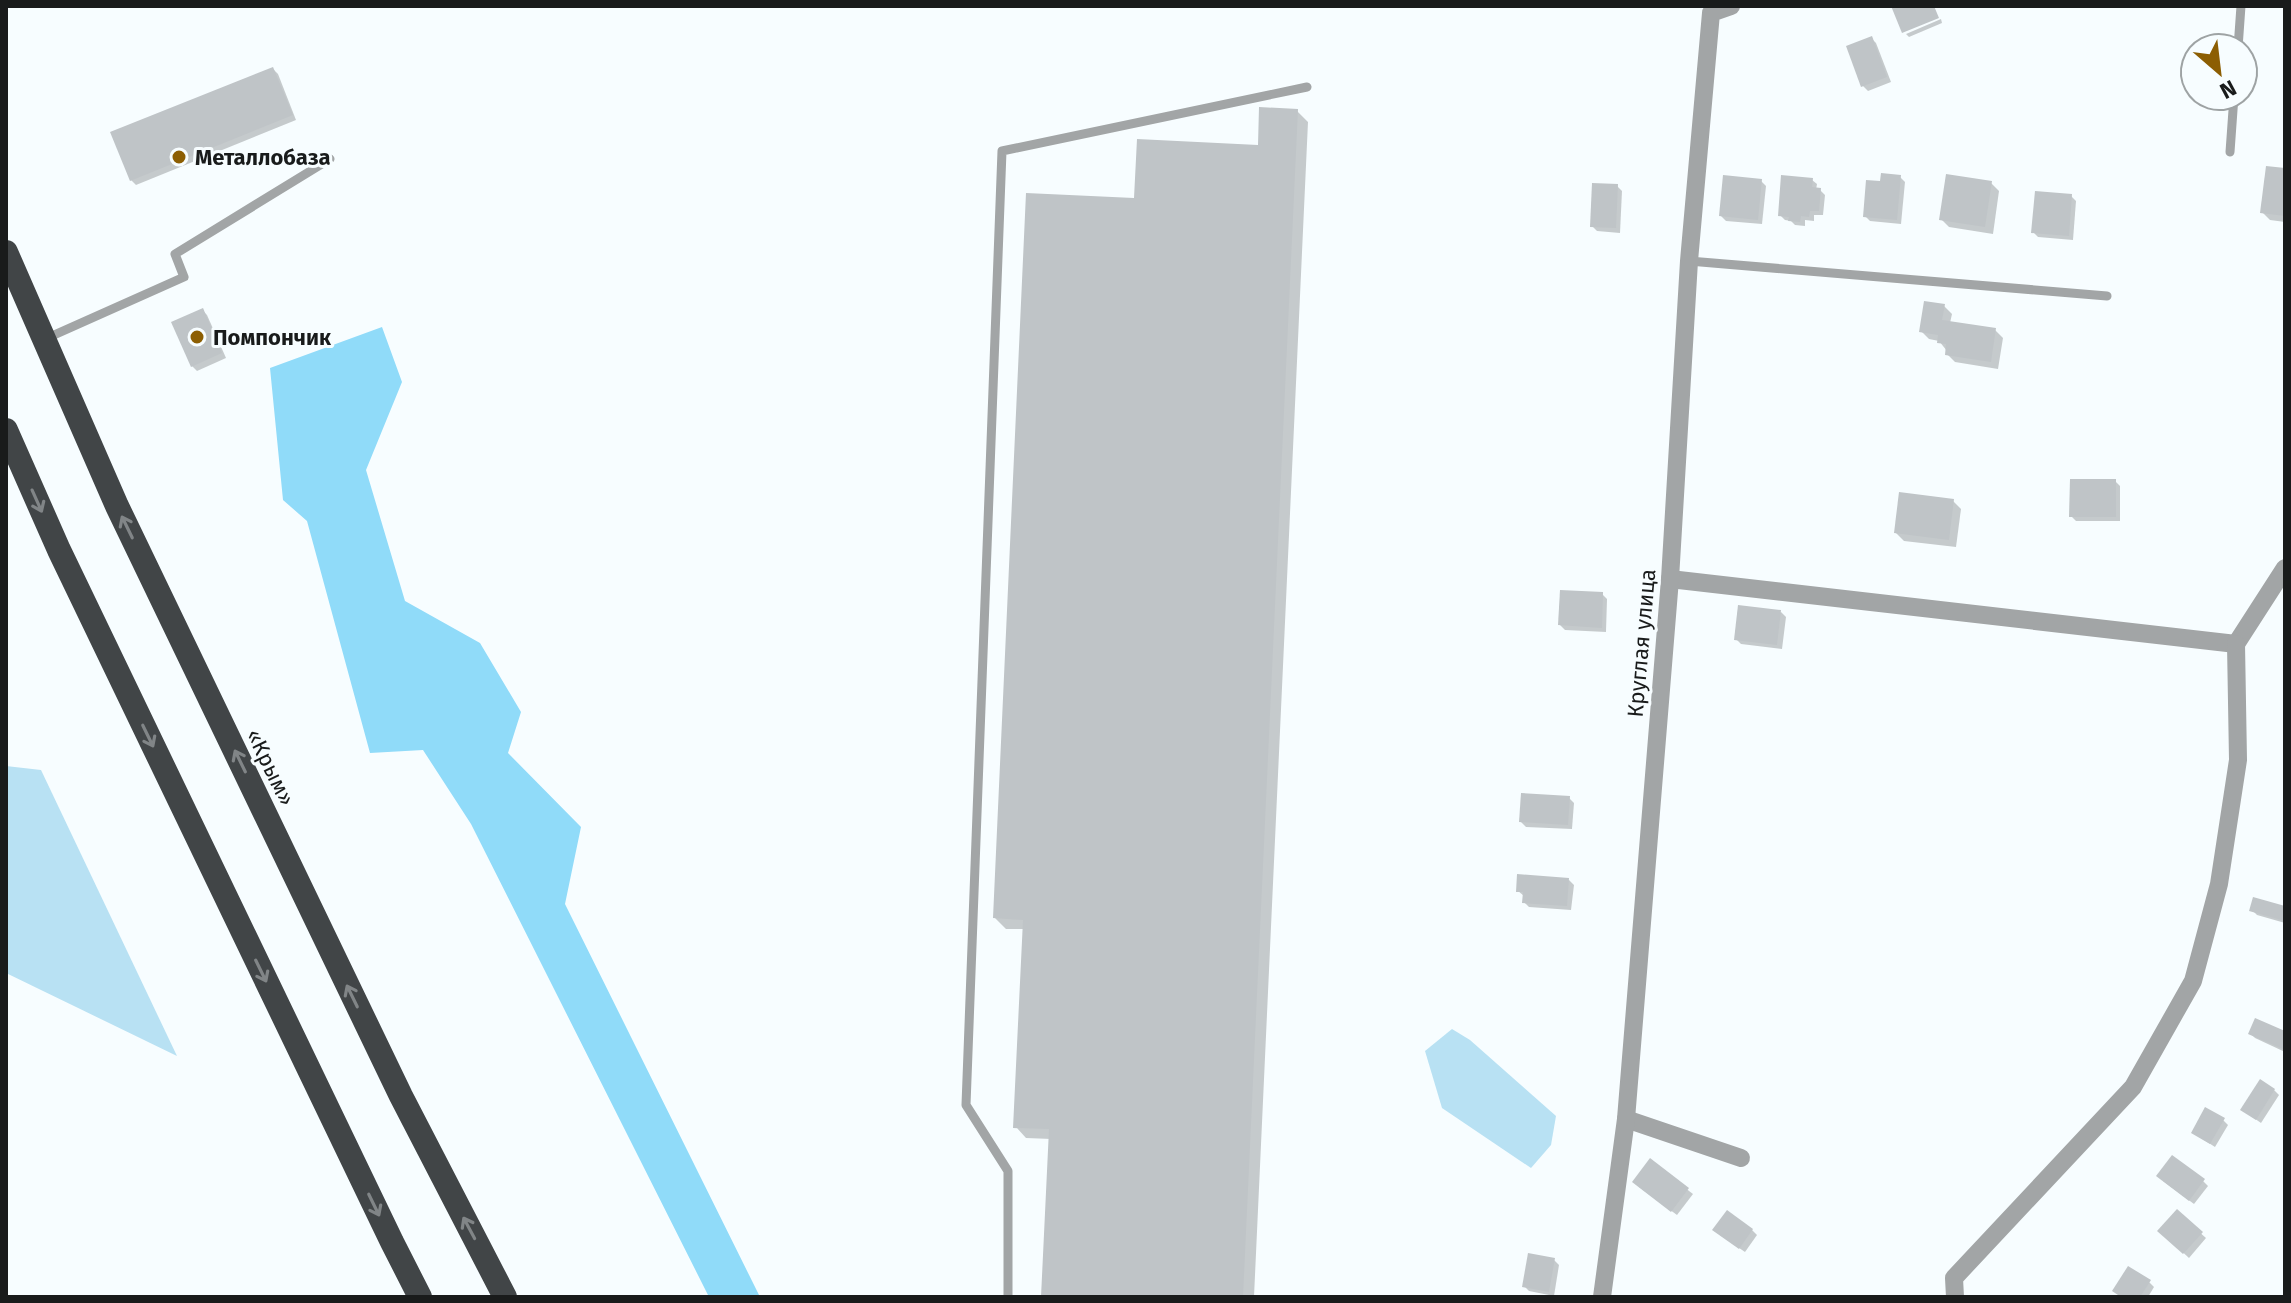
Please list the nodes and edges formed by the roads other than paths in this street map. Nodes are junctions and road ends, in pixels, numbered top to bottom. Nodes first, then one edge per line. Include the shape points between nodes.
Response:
1 (1731, 6) edge
2 (2241, 6) edge
3 (2239, 32) edge
4 (1307, 87) dead end
5 (2233, 112) edge
6 (2230, 152) dead end
7 (330, 159) dead end
8 (6, 252) edge
9 (1689, 261) junction
10 (2107, 296) dead end
11 (44, 339) junction
12 (6, 430) edge
13 (2285, 568) edge
14 (1670, 579) junction
15 (2236, 644) junction
16 (1626, 1119) junction
17 (1741, 1158) dead end
18 (420, 1297) edge
19 (505, 1297) edge
20 (1008, 1297) edge
21 (1602, 1297) edge
22 (1955, 1297) edge

1 - 9 street, Круглая улица via 1711,13
2 - 3 lane
4 - 20 lane via 1002,151 966,1105 1008,1171
5 - 6 lane
7 - 11 lane via 175,254 184,277
8 - 11 highway, «Крым»
9 - 10 lane
9 - 14 street, Круглая улица
19 -> 11 highway, «Крым» via 394,1082 117,506
12 -> 18 highway
13 - 15 street
14 - 15 street
14 - 16 street, Круглая улица
15 - 22 street via 2238,760 2219,884 2193,981 2133,1087 1954,1278
16 - 17 street
16 - 21 street, Круглая улица

